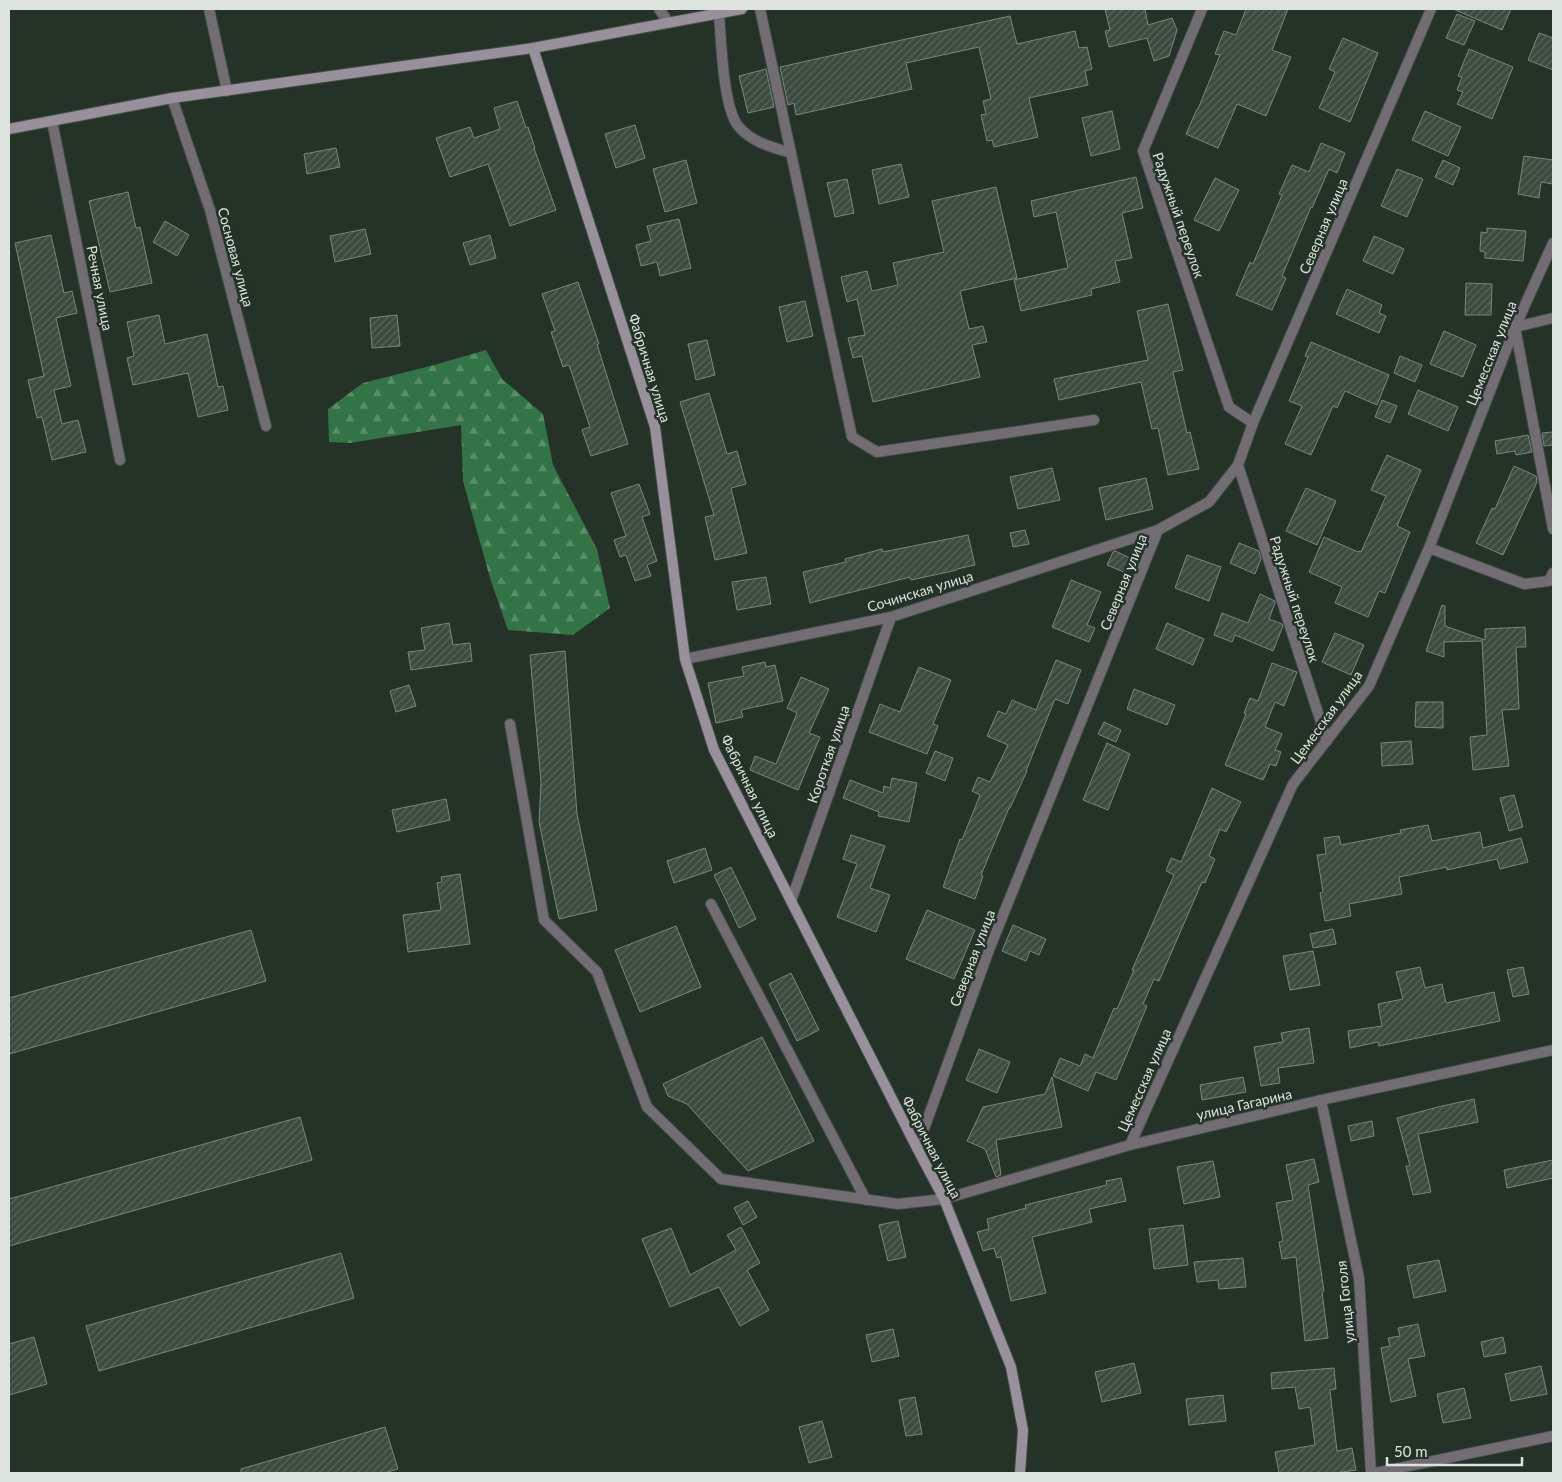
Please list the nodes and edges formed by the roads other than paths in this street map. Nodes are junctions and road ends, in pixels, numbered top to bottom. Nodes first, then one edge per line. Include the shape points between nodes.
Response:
1 (209, 9) edge
2 (659, 9) edge
3 (742, 9) edge
4 (760, 9) edge
5 (1202, 9) edge
6 (1431, 9) edge
7 (719, 13) junction
8 (669, 22) junction
9 (533, 48) junction
10 (227, 91) junction
11 (172, 98) junction
12 (52, 121) junction
13 (9, 129) edge
14 (791, 153) junction
15 (1553, 243) edge
16 (1553, 318) edge
17 (1515, 327) junction
18 (1094, 420) dead end
19 (1253, 423) junction
20 (266, 426) dead end
21 (120, 460) dead end
22 (1238, 465) junction
23 (1553, 529) edge
24 (1158, 530) junction
25 (1429, 548) junction
26 (1553, 572) edge
27 (891, 617) junction
28 (685, 659) junction
29 (510, 724) dead end
30 (1327, 741) junction
31 (791, 901) junction
32 (711, 904) dead end
33 (1553, 1050) edge
34 (1321, 1100) junction
35 (1130, 1146) junction
36 (917, 1148) junction
37 (944, 1199) junction
38 (866, 1200) junction
39 (1553, 1436) edge
40 (1020, 1473) edge
41 (1373, 1473) edge

1 - 10 street
2 - 8 street
3 - 7 street
4 - 14 street
5 - 19 street, Радужный переулок via 1143,151 1229,408
6 - 19 street, Северная улица
7 - 8 street
7 - 14 street via 724,76 738,126 753,140
8 - 9 street
9 - 10 street
9 - 28 street, Фабричная улица via 655,426
10 - 11 street
11 - 12 street
11 - 20 street, Сосновая улица via 210,210
12 - 13 street
12 - 21 street, Речная улица
14 - 18 street via 852,437 876,452
15 - 17 street, Цемесская улица
16 - 17 street
17 - 23 street
17 - 25 street, Цемесская улица
19 - 22 street, Северная улица
22 - 24 street, Северная улица via 1209,502
22 - 30 street, Радужный переулок
24 - 27 street, Сочинская улица
24 - 36 street, Северная улица via 989,950
25 - 26 street via 1524,584 1548,581
25 - 30 street, Цемесская улица via 1369,686
27 - 28 street, Сочинская улица
27 - 31 street, Короткая улица
28 - 31 street, Фабричная улица via 714,750
29 - 38 street, улица Гагарина via 544,920 597,972 647,1107 721,1179
30 - 35 street, Цемесская улица via 1293,784
31 - 36 street, Фабричная улица
32 - 38 street
33 - 34 street, улица Гагарина
34 - 35 street, улица Гагарина
34 - 41 street, улица Гоголя via 1359,1278
35 - 37 street, улица Гагарина
36 - 37 street, Фабричная улица
37 - 38 street, улица Гагарина via 898,1204
37 - 40 street, Фабричная улица via 1011,1366 1023,1430
39 - 41 street

